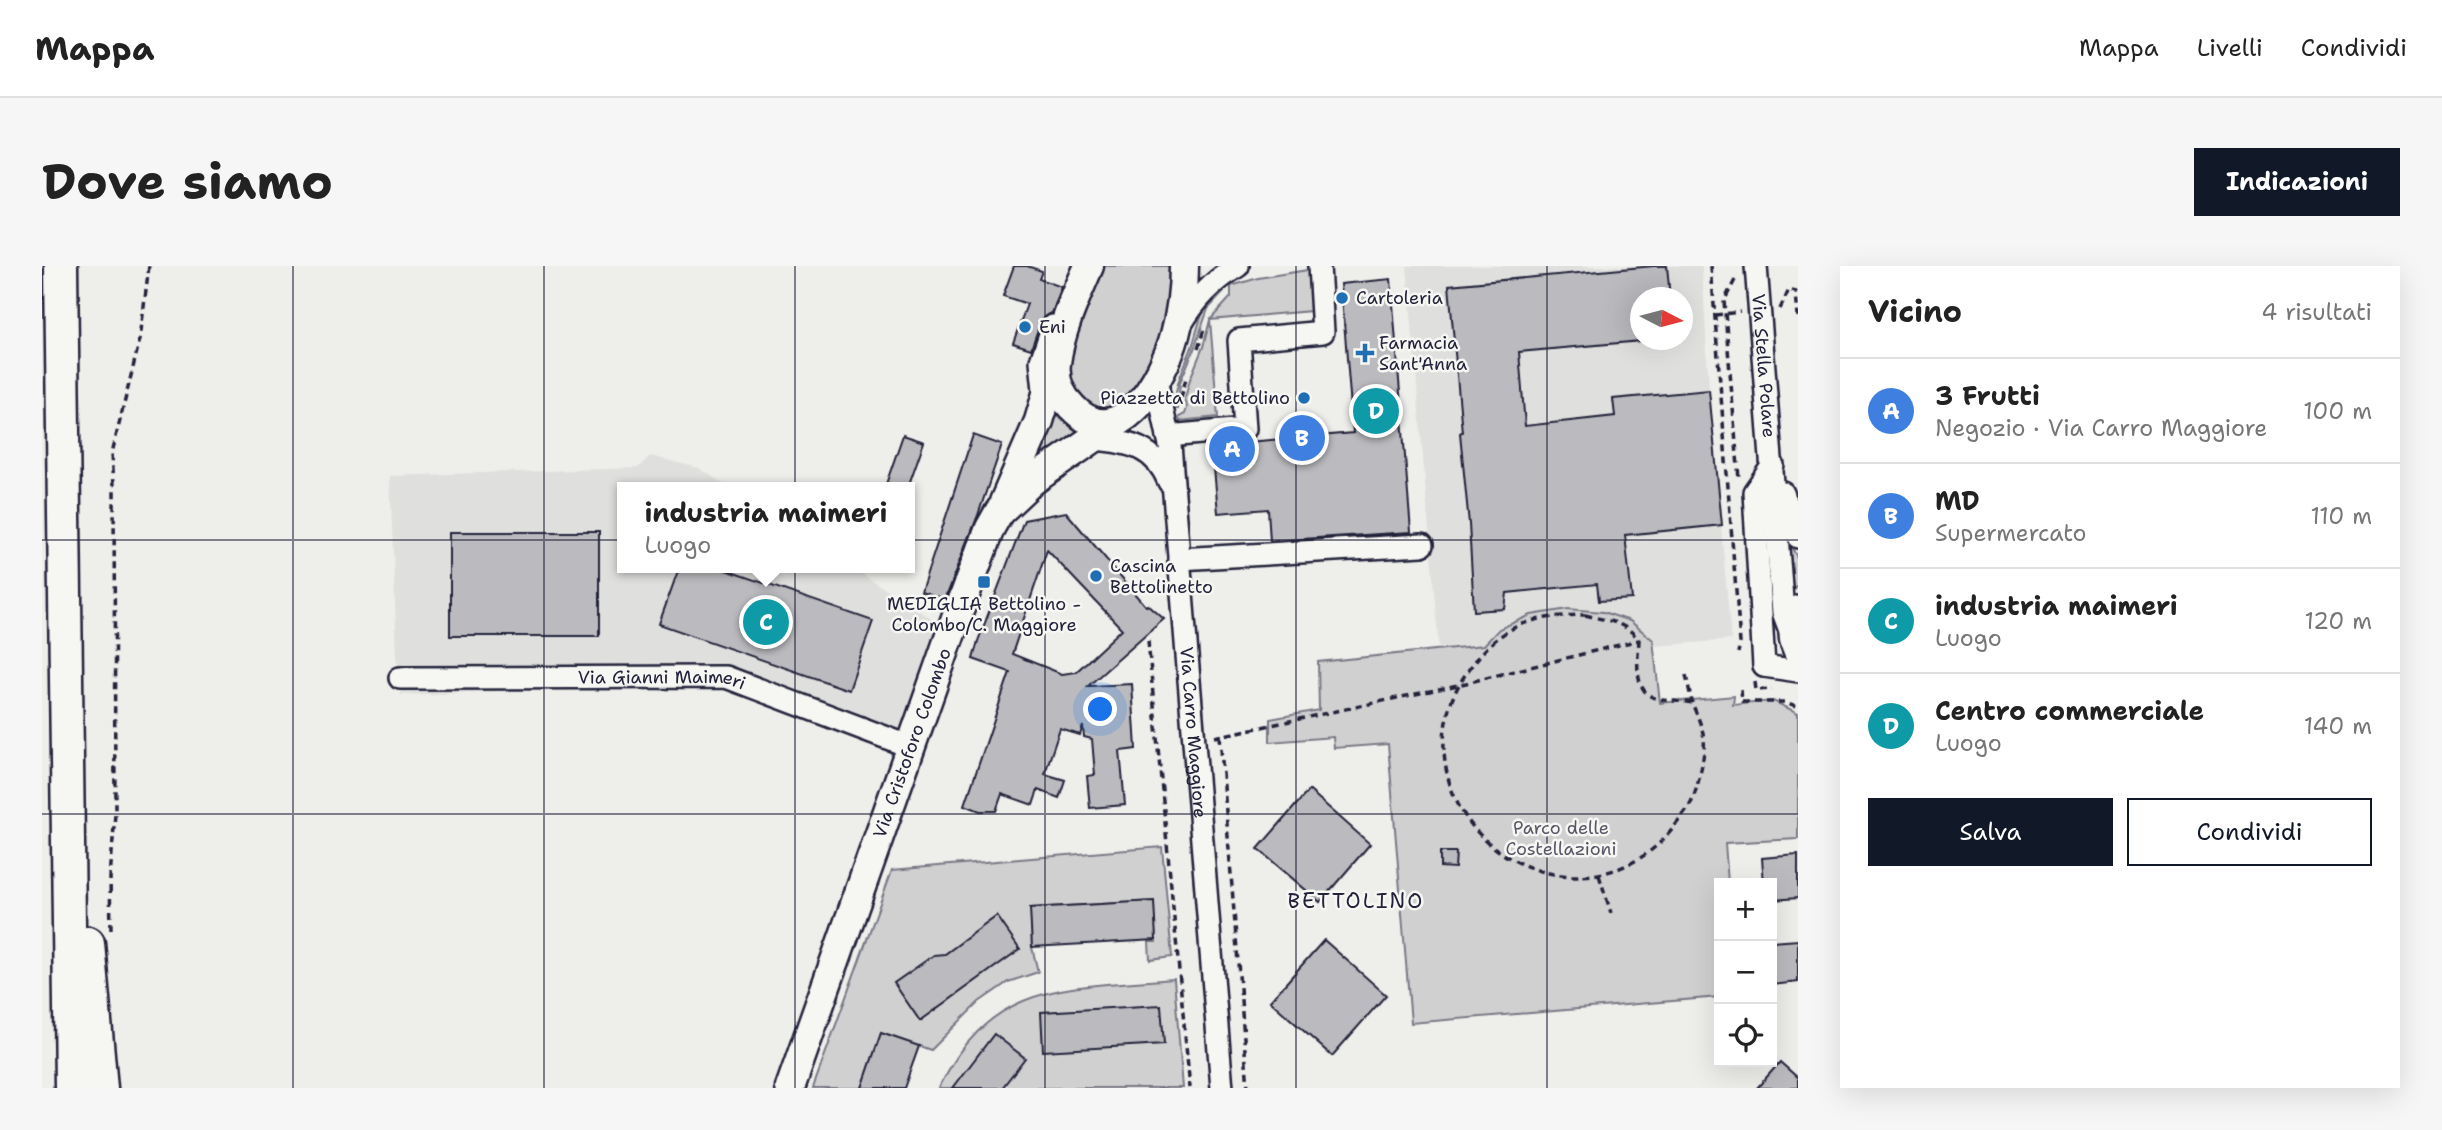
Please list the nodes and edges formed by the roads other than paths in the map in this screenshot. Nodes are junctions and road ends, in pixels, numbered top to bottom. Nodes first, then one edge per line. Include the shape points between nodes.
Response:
1 (61, 266) edge
2 (1088, 266) edge
3 (1184, 266) edge
4 (1238, 266) edge
5 (1319, 266) edge
6 (1756, 266) edge
7 (1176, 334) junction
8 (61, 339) junction
9 (1056, 364) junction
10 (1156, 380) junction
11 (1045, 405) junction
12 (1111, 430) junction
13 (1168, 436) junction
14 (1773, 465) junction
15 (1173, 491) junction
16 (999, 512) junction
17 (1798, 537) edge
18 (1422, 545) dead end
19 (1179, 559) junction
20 (1798, 606) edge
21 (1789, 633) junction
22 (1798, 658) edge
23 (1764, 666) junction
24 (1798, 671) edge
25 (400, 678) dead end
26 (911, 747) junction
27 (71, 1088) edge
28 (101, 1088) edge
29 (790, 1088) edge
30 (1222, 1088) edge

1 - 8 highway
2 - 9 main road
2 - 11 street via 1066,288 1041,361
3 - 7 main road, Via Cristoforo Colombo
4 - 7 street via 1218,278 1192,305
5 - 13 street via 1324,332 1239,340 1245,429
6 - 14 street, Via Stella Polare
7 - 10 main road, Via Cristoforo Colombo
8 - 27 highway
8 - 28 highway via 80,551 81,820
9 - 11 main road
9 - 12 main road via 1063,397 1082,416
10 - 12 main road, Via Cristoforo Colombo
10 - 13 street, Via Carro Maggiore
11 - 16 main road
12 - 15 street via 1160,462
12 - 16 main road, Via Cristoforo Colombo via 1032,481
13 - 15 street, Via Carro Maggiore
14 - 17 street, Via Stella Polare
14 - 21 street, Via Stella Polare via 1783,611
14 - 23 street via 1754,492
15 - 19 street, Via Carro Maggiore
16 - 26 main road, Via Cristoforo Colombo
18 - 19 street
19 - 30 street, Via Carro Maggiore
20 - 21 street
21 - 22 street, Via Stella Polare
21 - 23 street
23 - 24 street
25 - 26 street, Via Gianni Maimeri via 726,677
26 - 29 main road, Via Cristoforo Colombo

